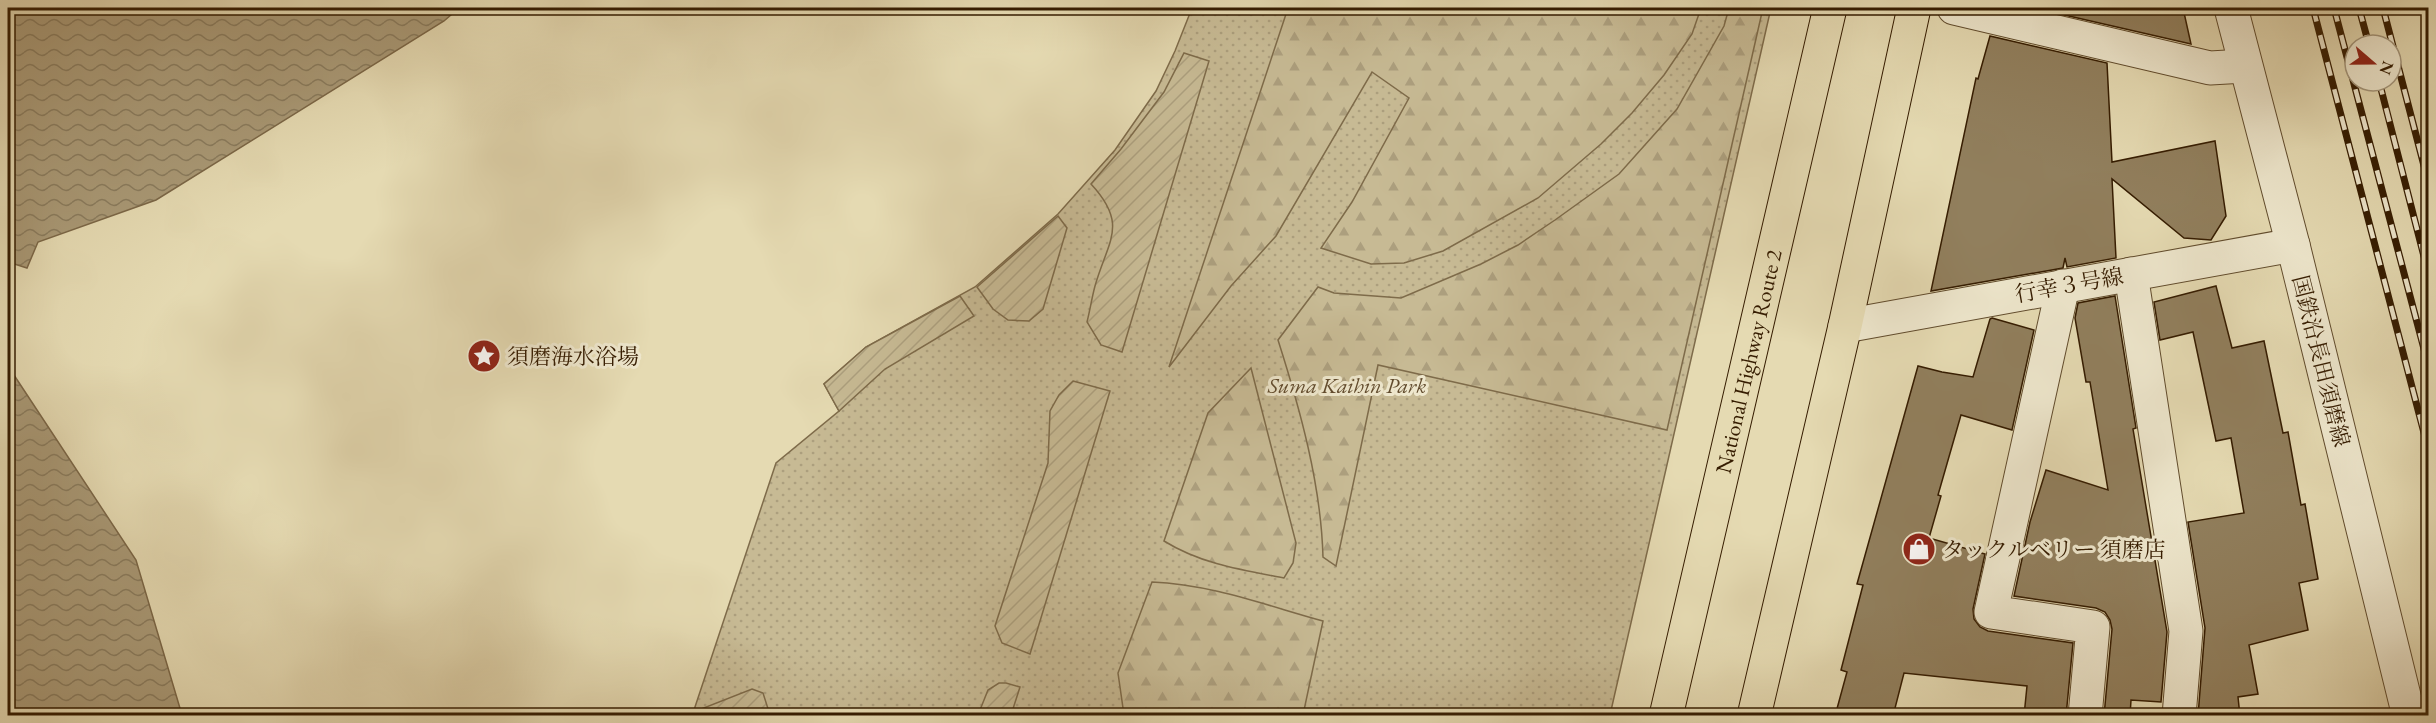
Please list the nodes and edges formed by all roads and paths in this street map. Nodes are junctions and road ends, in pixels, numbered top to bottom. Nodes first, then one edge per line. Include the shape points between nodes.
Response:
1 (1830, 8) edge
2 (1914, 8) edge
3 (1954, 8) edge
4 (2231, 8) edge
5 (2245, 66) junction
6 (2293, 244) junction
7 (2131, 274) junction
8 (2063, 286) junction
9 (1845, 326) junction
10 (1666, 716) edge
11 (1754, 716) edge
12 (2085, 716) edge
13 (2179, 716) edge
14 (2409, 716) edge

1 - 10 highway, National Highway Route 2
2 - 9 highway
3 - 5 street via 2210,68
4 - 5 street, 国鉄沿長田須磨線
5 - 6 street, 国鉄沿長田須磨線
6 - 7 street, 行幸３号線
6 - 14 street, 国鉄沿長田須磨線
7 - 8 street, 行幸３号線
7 - 13 street via 2186,631
8 - 9 street, 行幸３号線
8 - 12 street via 1991,612 2093,627
9 - 11 highway

